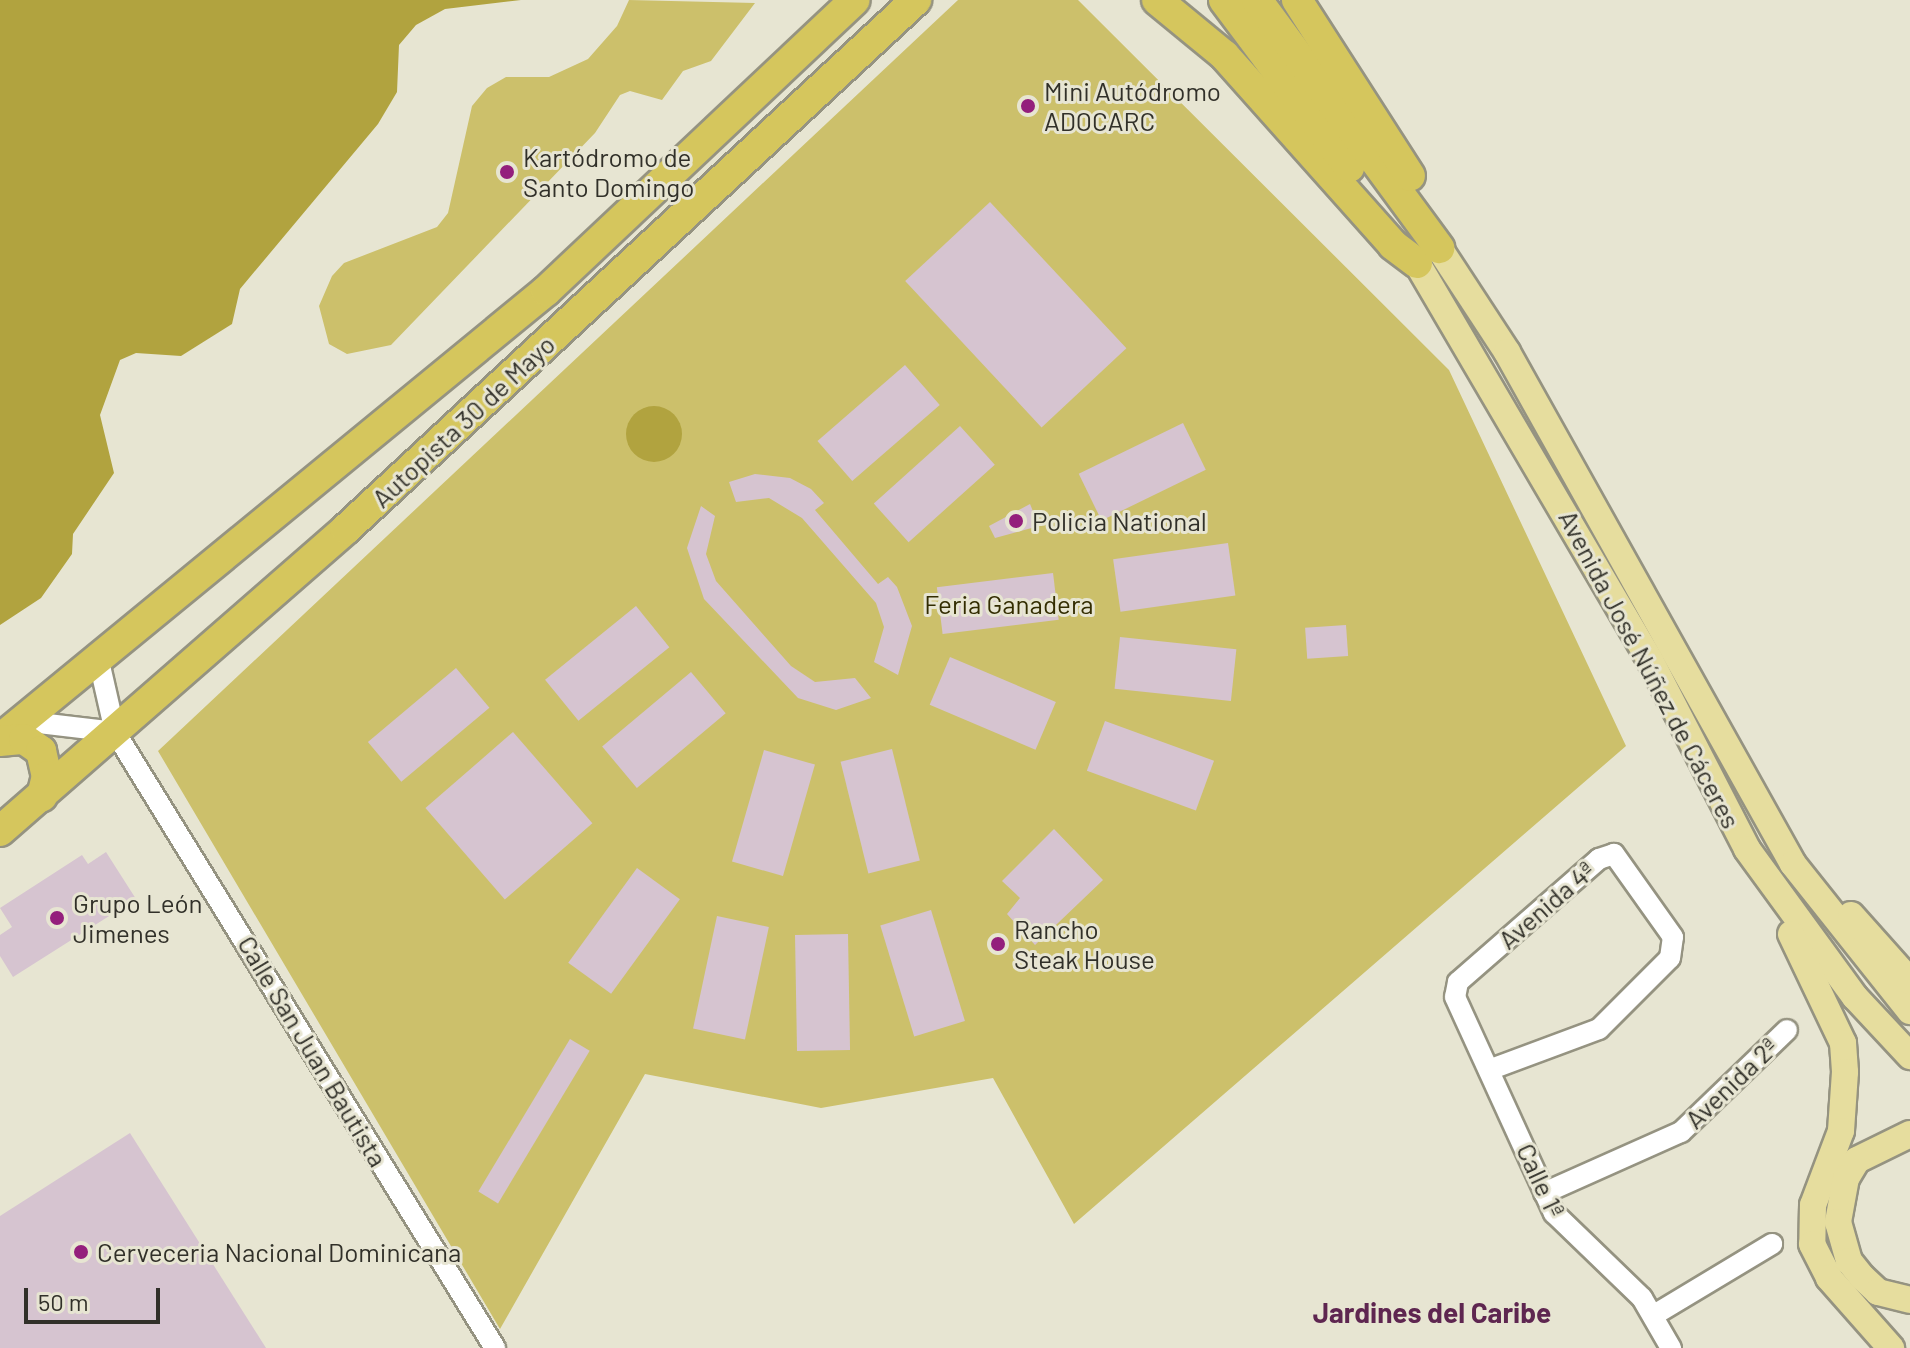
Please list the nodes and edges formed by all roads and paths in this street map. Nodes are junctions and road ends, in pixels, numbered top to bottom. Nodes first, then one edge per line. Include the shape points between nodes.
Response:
1 (855, 0) edge
2 (916, 0) edge
3 (940, 0) edge
4 (1157, 0) edge
5 (1224, 0) edge
6 (1257, 0) edge
7 (1297, 0) edge
8 (873, 42) junction
9 (1428, 256) junction
10 (98, 657) junction
11 (7, 734) edge
12 (122, 744) junction
13 (42, 796) junction
14 (1772, 828) junction
15 (0, 831) edge
16 (1747, 849) junction
17 (1910, 981) edge
18 (1458, 982) joint
19 (1910, 1011) edge
20 (1787, 1030) dead end
21 (1910, 1056) edge
22 (1489, 1070) junction
23 (1910, 1134) edge
24 (1544, 1193) junction
25 (1772, 1244) dead end
26 (1910, 1300) edge
27 (1654, 1315) junction
28 (495, 1348) edge
29 (1671, 1348) edge
30 (1891, 1348) edge

1 - 10 highway, Autopista 30 de Mayo via 546,291
2 - 8 highway, Autopista 30 de Mayo
3 - 8 highway
4 - 9 highway via 1224,55 1393,245
5 - 9 highway
6 - 9 highway
7 - 9 highway via 1412,179
8 - 12 highway, Autopista 30 de Mayo
9 - 14 main road, Avenida José Núñez de Cáceres via 1507,352
9 - 16 main road, Avenida José Núñez de Cáceres via 1650,660
10 - 11 highway, Autopista 30 de Mayo
10 - 12 street, Calle San Juan Bautista
11 - 12 street
11 - 13 highway via 41,751 47,776
12 - 13 highway, Autopista 30 de Mayo
12 - 28 street, Calle San Juan Bautista
13 - 15 highway, Autopista 30 de Mayo
14 - 17 main road
14 - 19 main road, Avenida José Núñez de Cáceres
16 - 21 main road, Avenida José Núñez de Cáceres via 1855,997
16 - 30 main road via 1843,1043 1841,1131 1813,1205 1812,1244 1829,1278
18 - 22 street, Calle 1ª via 1455,997
18 - 22 street, Avenida 4ª via 1606,853 1625,864 1673,937 1670,958 1599,1029
20 - 24 street, Avenida 2ª via 1681,1132
22 - 24 street, Calle 1ª
23 - 26 main road via 1857,1160 1846,1178 1838,1222 1849,1261 1862,1277 1878,1292
24 - 27 street, Calle 1ª via 1563,1227 1630,1284
25 - 27 street
27 - 29 street, Calle 1ª

